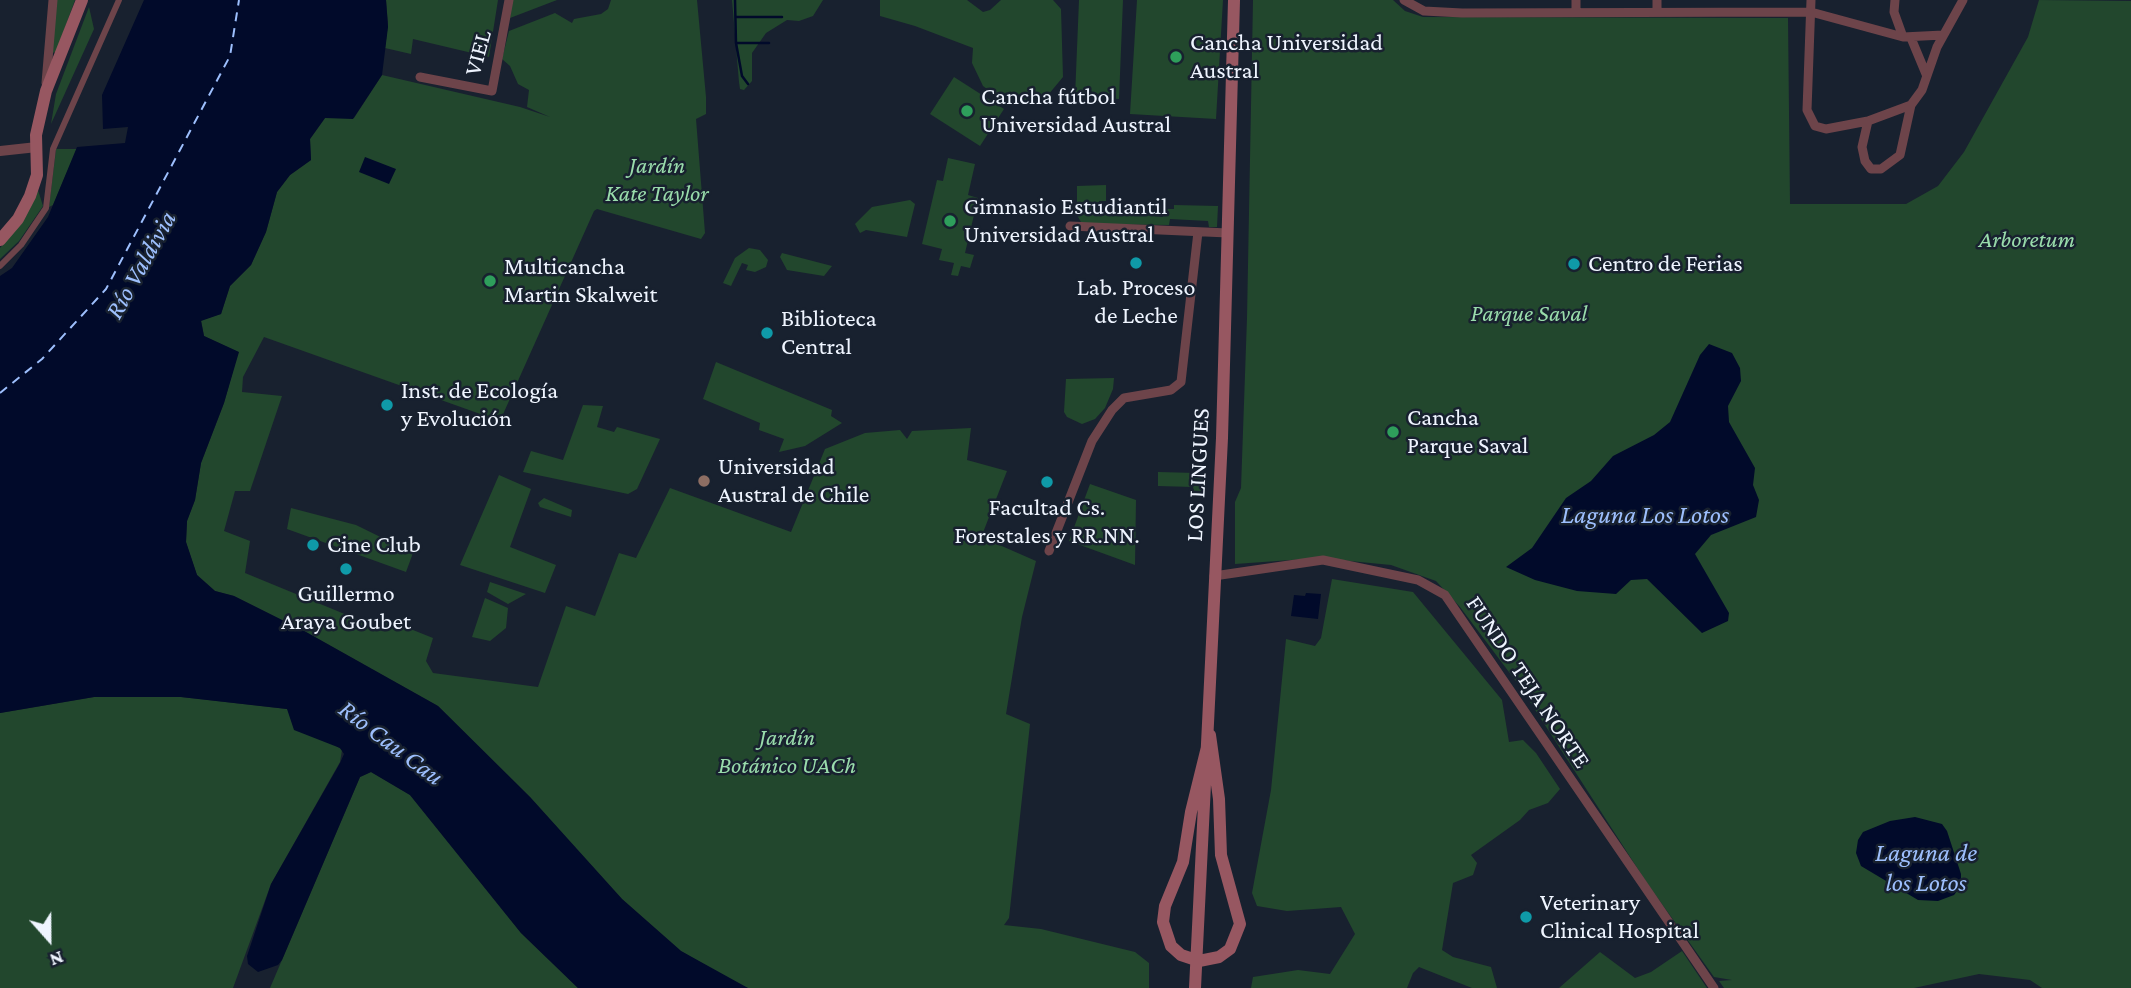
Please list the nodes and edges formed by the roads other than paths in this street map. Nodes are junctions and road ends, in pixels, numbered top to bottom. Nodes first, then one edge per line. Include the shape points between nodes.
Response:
1 (52, 0) edge
2 (82, 0) edge
3 (119, 0) edge
4 (509, 0) edge
5 (1234, 0) edge
6 (1404, 0) edge
7 (1477, 0) edge
8 (1576, 0) edge
9 (1657, 0) edge
10 (1811, 0) edge
11 (1895, 0) edge
12 (1963, 0) edge
13 (1657, 11) junction
14 (1476, 12) junction
15 (1576, 12) junction
16 (1811, 12) junction
17 (1895, 12) junction
18 (1881, 32) junction
19 (1943, 35) junction
20 (1907, 38) junction
21 (1926, 74) junction
22 (420, 77) dead end
23 (46, 91) junction
24 (1911, 105) junction
25 (1868, 121) junction
26 (37, 147) junction
27 (0, 150) edge
28 (1070, 226) dead end
29 (1198, 232) junction
30 (1228, 233) junction
31 (0, 240) edge
32 (0, 266) edge
33 (1049, 551) dead end
34 (1214, 576) junction
35 (1210, 735) junction
36 (1195, 988) edge
37 (1713, 988) edge

1 - 23 street
2 - 23 main road
3 - 32 street via 53,149 46,208
4 - 22 street, VIEL via 492,91
5 - 30 main road, LOS LINGUES
6 - 14 street via 1424,11
7 - 14 street
8 - 15 street
9 - 13 street
10 - 16 street
11 - 17 street
12 - 19 street
13 - 15 street
13 - 16 street
14 - 15 street via 1560,7
16 - 18 street
16 - 25 street via 1806,96 1810,121 1826,129
17 - 18 street
17 - 20 street
18 - 20 street
19 - 20 street
19 - 21 street
20 - 21 street
21 - 24 street
23 - 26 main road
24 - 25 street
24 - 25 street via 1900,155 1881,169 1871,169 1865,161 1862,148
26 - 27 street
26 - 31 main road via 37,175 30,196
28 - 29 street
29 - 30 street
29 - 33 street via 1181,382 1171,390 1124,398 1112,410 1096,432
30 - 34 main road, LOS LINGUES
34 - 35 main road, LOS LINGUES
34 - 37 street, FUNDO TEJA NORTE via 1323,560 1418,580 1445,595
35 - 35 main road via 1183,862 1163,922 1167,941 1175,951 1199,961 1225,953 1234,944 1240,925 1221,855
35 - 36 main road, LOS LINGUES

